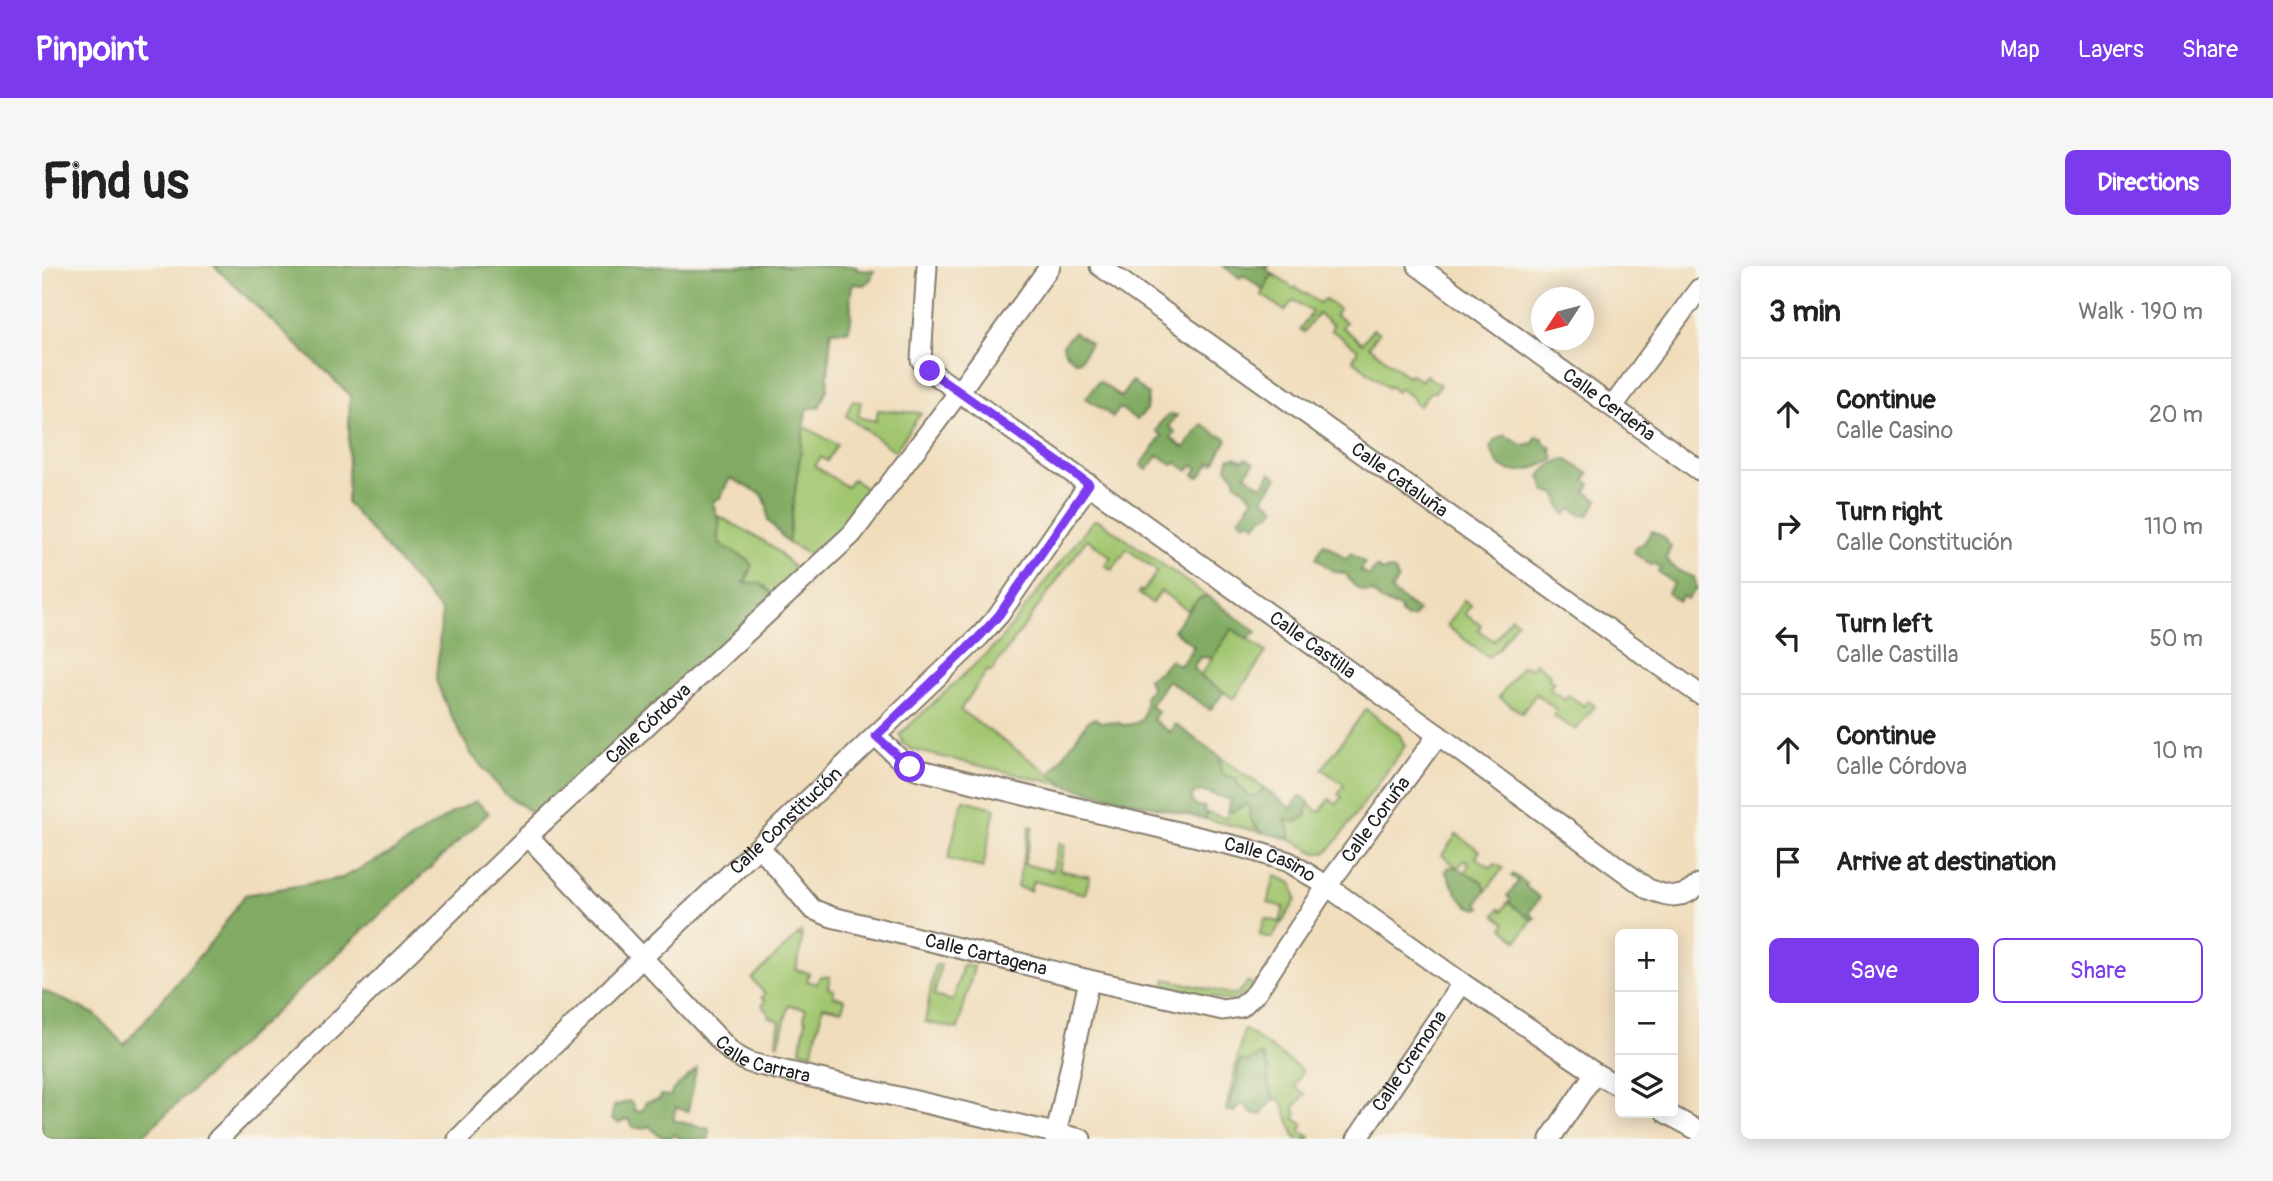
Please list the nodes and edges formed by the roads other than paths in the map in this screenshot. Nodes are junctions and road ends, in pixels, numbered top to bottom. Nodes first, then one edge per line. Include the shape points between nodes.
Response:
1 (927, 266) edge
2 (1050, 266) edge
3 (1100, 266) edge
4 (1418, 266) edge
5 (1699, 289) edge
6 (959, 392) junction
7 (1613, 406) junction
8 (1699, 470) edge
9 (1089, 484) junction
10 (1699, 694) edge
11 (1438, 735) junction
12 (876, 736) junction
13 (528, 836) junction
14 (760, 847) junction
15 (1699, 884) edge
16 (1327, 886) junction
17 (642, 958) junction
18 (1089, 980) junction
19 (1462, 983) junction
20 (1241, 1007) joint
21 (1595, 1073) junction
22 (1615, 1084) edge
23 (1675, 1118) edge
24 (1699, 1131) edge
25 (1056, 1136) edge
26 (218, 1139) edge
27 (458, 1139) edge
28 (1081, 1139) edge
29 (1357, 1139) edge
30 (1550, 1139) edge

1 - 6 street via 921,360
2 - 6 street
3 - 10 street, Calle Cataluña
4 - 7 street, Calle Cerdeña
5 - 7 street
6 - 9 street, Calle Castilla
6 - 13 street, Calle Córdova via 852,534
7 - 8 street, Calle Cerdeña
9 - 11 street, Calle Castilla
9 - 12 street, Calle Constitución via 999,615
11 - 15 street, Calle Castilla via 1648,889 1667,897 1682,895
11 - 16 street, Calle Coruña
12 - 14 street, Calle Constitución
12 - 16 street, Calle Casino via 916,769 1248,849 1289,862
13 - 17 street, Calle Carrara
13 - 26 street, Calle Córdova
14 - 17 street, Calle Constitución
14 - 18 street, Calle Cartagena via 812,909
16 - 19 street, Calle Casino
16 - 20 street, Calle Coruña via 1256,993
17 - 25 street, Calle Carrara via 732,1053 748,1062
17 - 27 street, Calle Constitución
18 - 20 street, Calle Cartagena via 1223,1010
18 - 25 street
19 - 21 street, Calle Casino
19 - 29 street, Calle Cremona
21 - 22 street, Calle Casino
21 - 30 street
23 - 24 street
25 - 28 street, Calle Carrara

